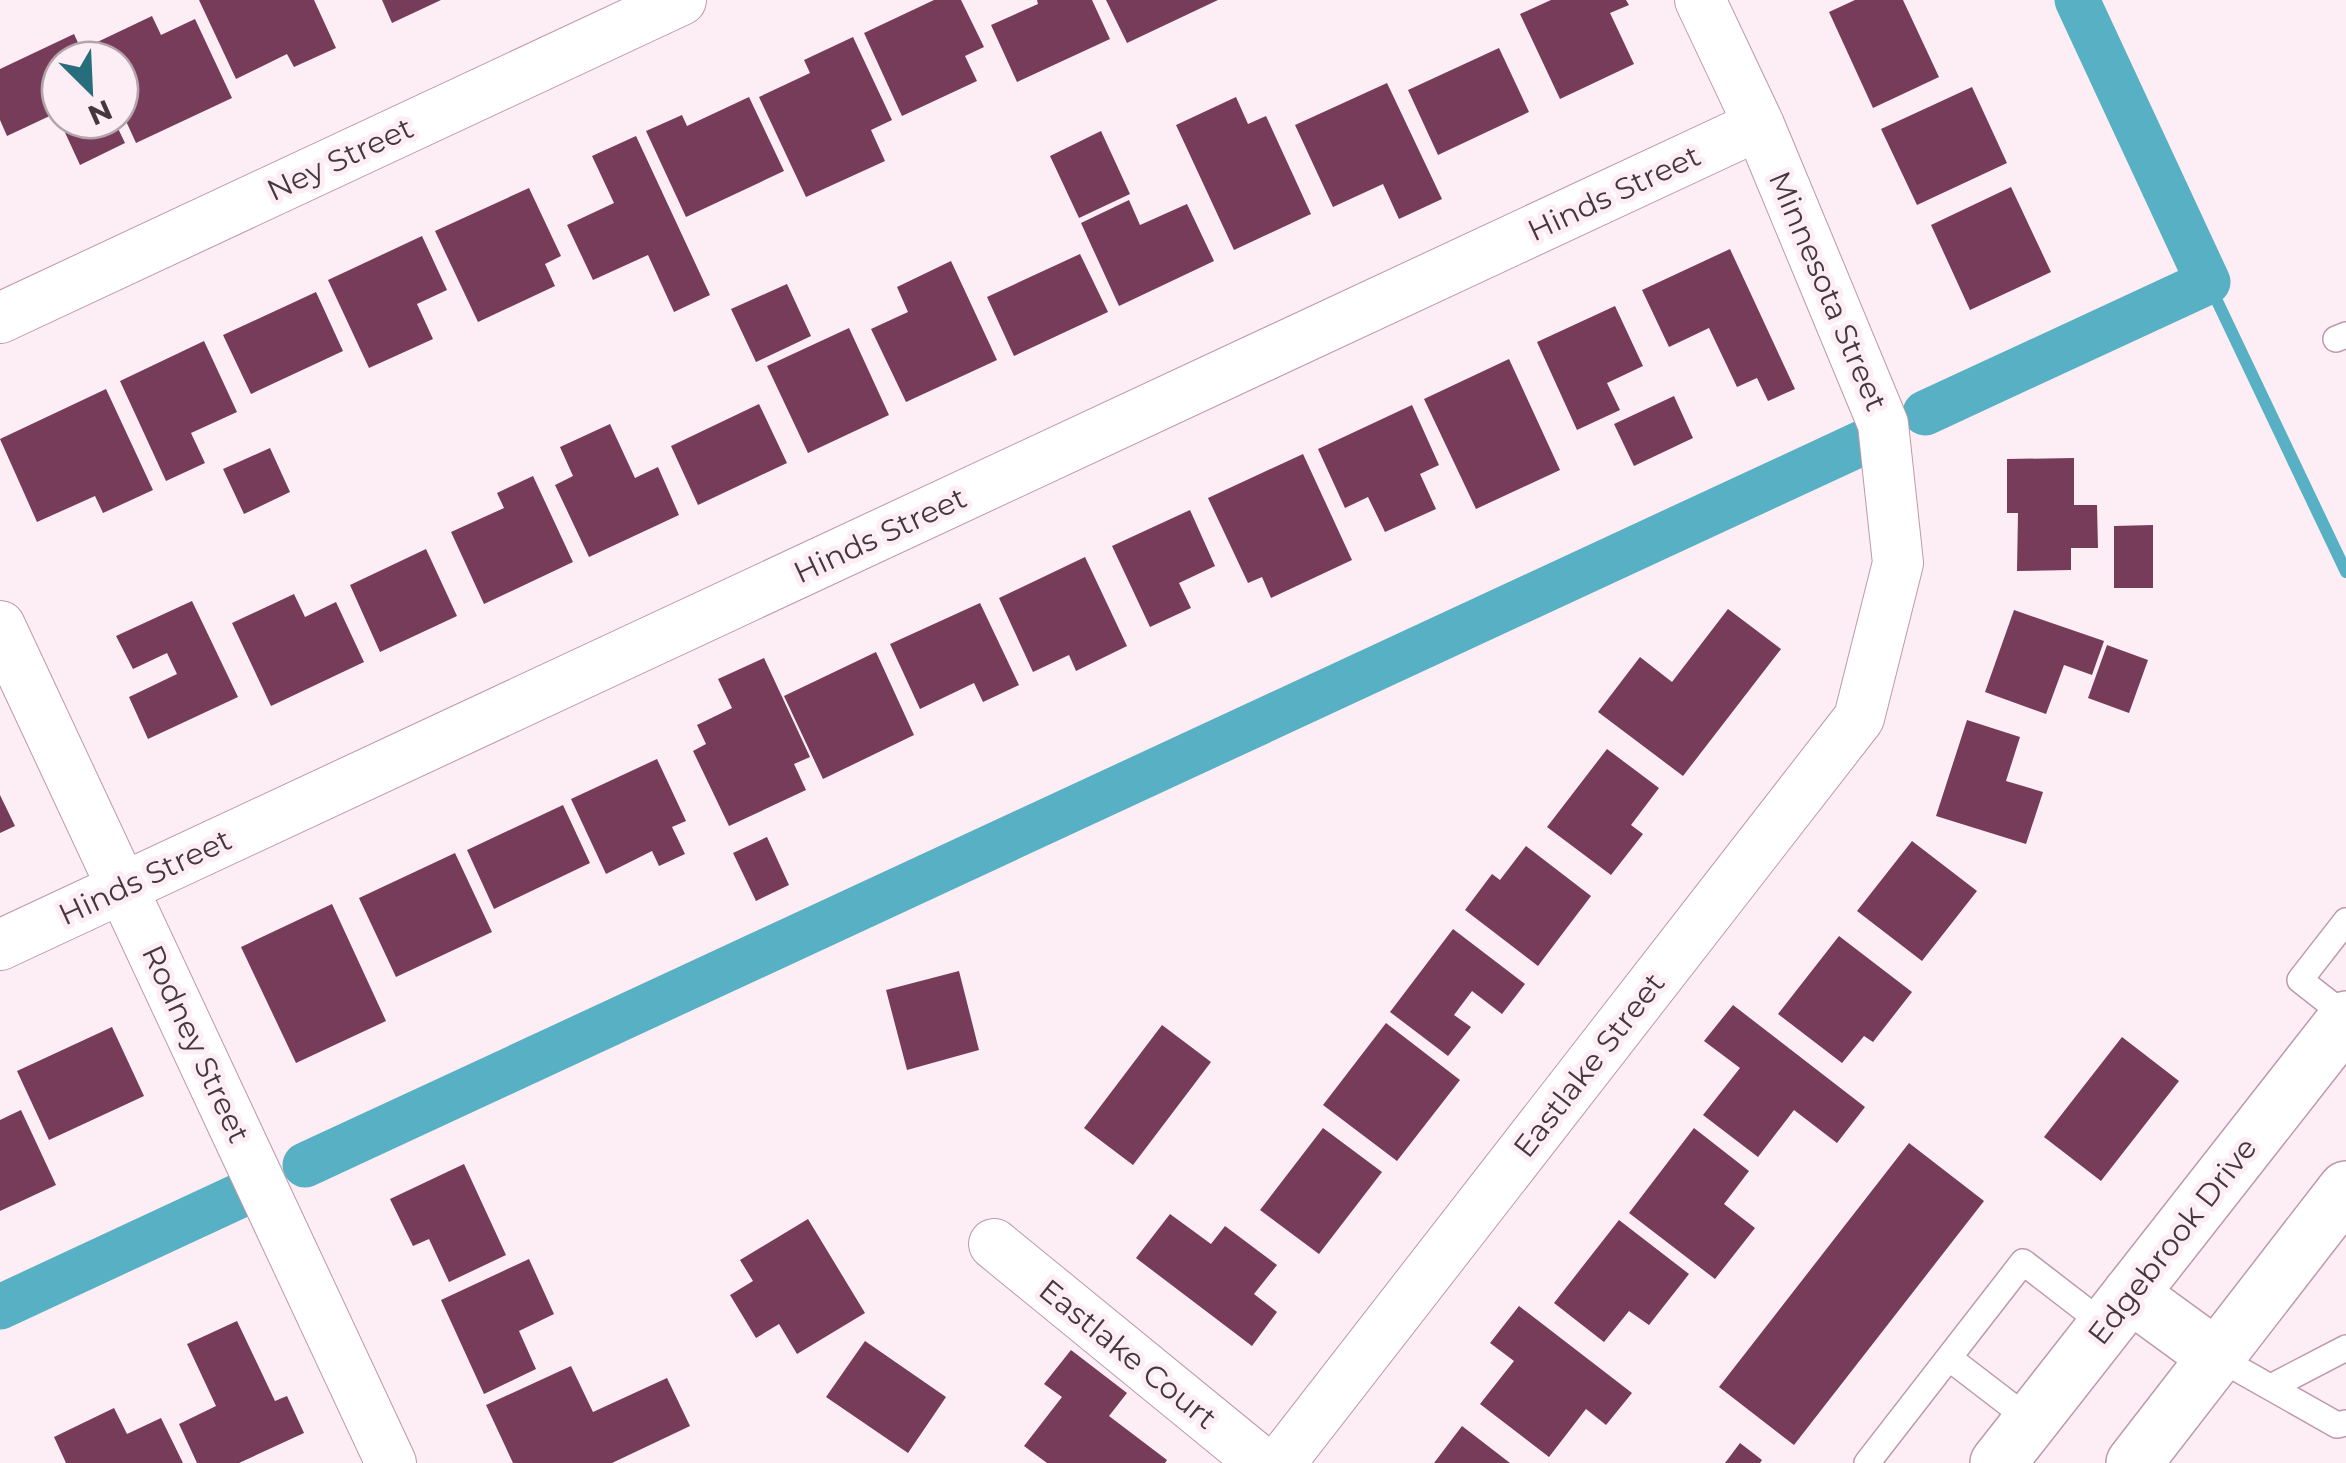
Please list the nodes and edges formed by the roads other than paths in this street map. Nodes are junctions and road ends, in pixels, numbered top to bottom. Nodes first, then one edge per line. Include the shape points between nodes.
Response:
1 (681, 0) edge
2 (1700, 0) edge
3 (1759, 125) junction
4 (0, 318) edge
5 (0, 626) edge
6 (1875, 655) joint
7 (124, 888) junction
8 (2346, 921) edge
9 (0, 945) edge
10 (2346, 1018) edge
11 (2346, 1189) edge
12 (994, 1244) dead end
13 (2118, 1310) junction
14 (2346, 1348) edge
15 (2216, 1356) junction
16 (1949, 1358) junction
17 (2272, 1388) junction
18 (2346, 1423) edge
19 (2015, 1442) edge
20 (391, 1463) edge
21 (1262, 1463) edge
22 (1280, 1463) edge
23 (1867, 1463) edge
24 (2134, 1463) edge

1 - 4 street, Ney Street
2 - 3 street, Minnesota Street
3 - 6 street, Minnesota Street via 1883,424 1898,563
3 - 7 street, Hinds Street
5 - 7 street, Rodney Street
6 - 22 street, Eastlake Street via 1859,718
7 - 9 street, Hinds Street
7 - 20 street, Rodney Street
8 - 10 lane via 2300,980
10 - 13 main road, Edgebrook Drive
11 - 15 main road
12 - 21 street, Eastlake Court
13 - 15 main road
13 - 16 lane via 2023,1262
13 - 19 main road, Edgebrook Drive
14 - 17 lane
15 - 17 lane
15 - 24 main road
16 - 19 lane
16 - 23 lane
17 - 18 lane

